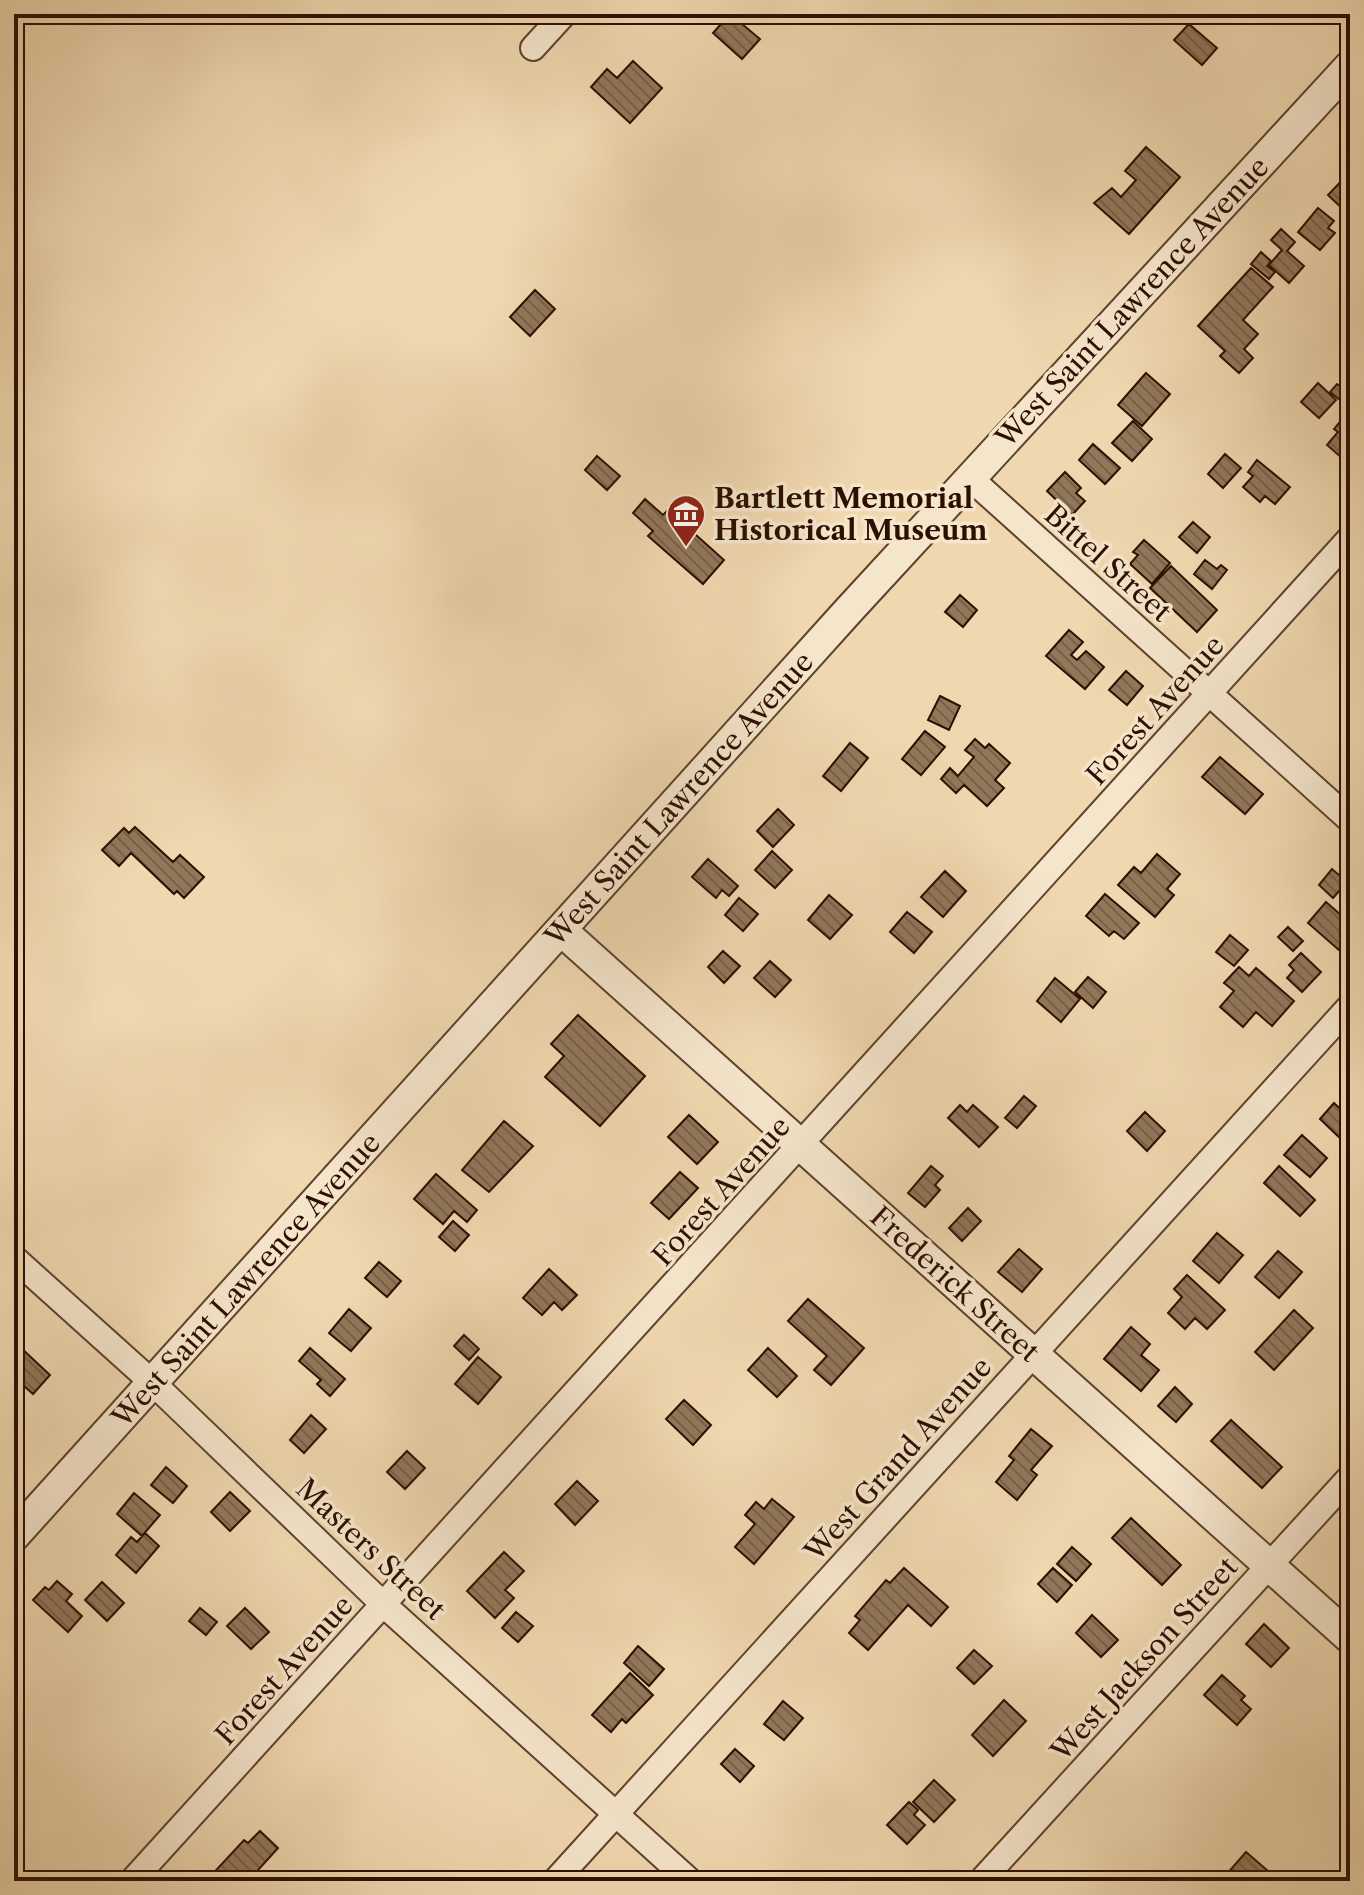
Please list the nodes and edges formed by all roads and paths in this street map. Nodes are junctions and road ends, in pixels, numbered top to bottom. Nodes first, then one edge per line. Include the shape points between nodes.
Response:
1 (564, 14) edge
2 (533, 48) dead end
3 (1350, 66) edge
4 (970, 478) junction
5 (1350, 538) edge
6 (1209, 695) junction
7 (1350, 820) edge
8 (561, 930) junction
9 (1350, 1006) edge
10 (801, 1147) junction
11 (14, 1258) edge
12 (1033, 1354) junction
13 (154, 1384) junction
14 (1350, 1477) edge
15 (14, 1536) edge
16 (1269, 1566) junction
17 (384, 1605) junction
18 (1350, 1638) edge
19 (616, 1814) junction
20 (132, 1881) edge
21 (555, 1881) edge
22 (690, 1881) edge
23 (981, 1881) edge

1 - 2 street
3 - 4 street, West Saint Lawrence Avenue
4 - 6 street, Bittel Street
4 - 8 street, West Saint Lawrence Avenue
5 - 6 street, Forest Avenue
6 - 7 street, Bittel Street
6 - 10 street, Forest Avenue
8 - 10 street, Frederick Street
8 - 13 street, West Saint Lawrence Avenue
9 - 12 street, West Grand Avenue
10 - 12 street, Frederick Street
10 - 17 street, Forest Avenue
11 - 13 street, Masters Street
12 - 16 street, Frederick Street
12 - 19 street, West Grand Avenue
13 - 15 street, West Saint Lawrence Avenue
13 - 17 street, Masters Street
14 - 16 street, West Jackson Street
16 - 18 street, Frederick Street
16 - 23 street, West Jackson Street
17 - 19 street, Masters Street
17 - 20 street, Forest Avenue
19 - 21 street, West Grand Avenue
19 - 22 street, Masters Street

